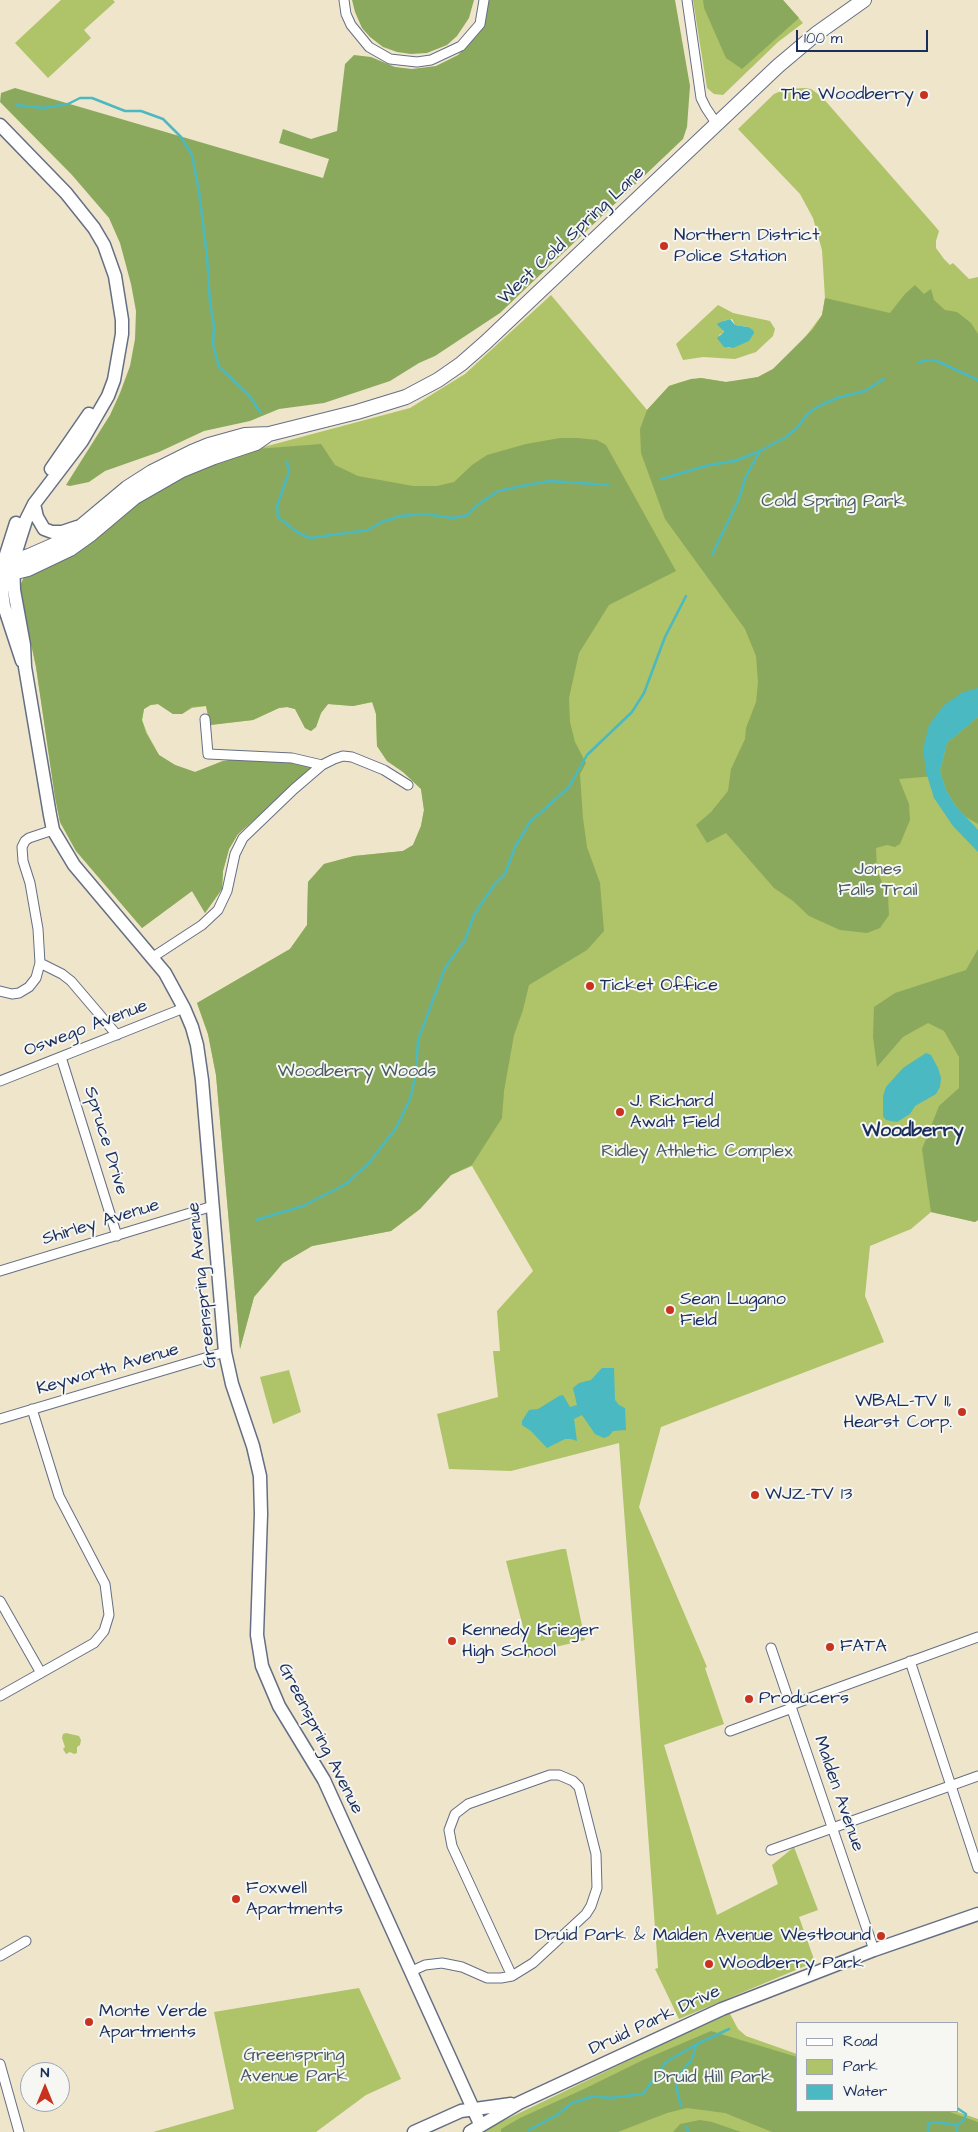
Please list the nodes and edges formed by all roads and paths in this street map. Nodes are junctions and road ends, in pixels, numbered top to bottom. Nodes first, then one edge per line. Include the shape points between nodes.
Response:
1 (344, 0) edge
2 (484, 0) edge
3 (687, 0) edge
4 (864, 0) edge
5 (716, 123) junction
6 (0, 125) edge
7 (118, 356) junction
8 (269, 434) junction
9 (34, 504) junction
10 (84, 524) junction
11 (5, 569) edge
12 (206, 719) dead end
13 (322, 765) junction
14 (408, 785) dead end
15 (53, 830) junction
16 (153, 957) junction
17 (40, 963) junction
18 (0, 991) edge
19 (184, 1008) junction
20 (117, 1035) junction
21 (61, 1057) junction
22 (0, 1080) edge
23 (212, 1206) junction
24 (117, 1236) junction
25 (0, 1271) edge
26 (225, 1352) junction
27 (32, 1409) junction
28 (0, 1419) edge
29 (0, 1601) edge
30 (978, 1637) edge
31 (771, 1648) dead end
32 (910, 1661) junction
33 (41, 1673) junction
34 (0, 1696) edge
35 (791, 1706) junction
36 (730, 1731) dead end
37 (978, 1776) edge
38 (952, 1785) junction
39 (832, 1828) junction
40 (771, 1850) dead end
41 (978, 1868) edge
42 (978, 1914) edge
43 (26, 1940) dead end
44 (874, 1950) junction
45 (0, 1956) edge
46 (412, 1971) junction
47 (512, 1976) junction
48 (0, 2064) edge
49 (519, 2103) junction
50 (474, 2108) junction
51 (478, 2129) edge
52 (19, 2132) edge
53 (414, 2132) edge

1 - 2 street via 351,25 369,47 390,59 417,62 431,60 461,46 480,24
3 - 5 street via 701,98
4 - 5 main road, West Cold Spring Lane via 811,37
5 - 8 main road, West Cold Spring Lane via 461,364 406,397
6 - 7 main road, Greenspring Avenue via 84,214 104,245 121,306 122,334
7 - 9 main road, Greenspring Avenue via 114,380 102,409
7 - 11 main road, Greenspring Avenue via 94,407 26,503 10,540
8 - 10 main road, West Cold Spring Lane via 209,445 177,458 127,488
8 - 11 main road, West Cold Spring Lane via 256,443 197,463 158,483 134,497 70,549 46,562
9 - 10 main road via 42,526 52,532
9 - 11 main road, Greenspring Avenue
10 - 11 main road, West Cold Spring Lane via 72,534
11 - 15 main road, Greenspring Avenue via 14,590 26,655 25,667
12 - 13 street via 208,754 292,758
13 - 14 street via 343,756 352,757 384,770
13 - 16 street via 243,838 235,854 228,891 218,910 202,925
15 - 16 main road, Greenspring Avenue via 74,865
15 - 17 street via 29,838 22,847 34,904
16 - 19 main road, Greenspring Avenue
17 - 18 street via 36,978 29,987 12,994
17 - 20 street via 71,981
19 - 20 street, Oswego Avenue
19 - 23 main road, Greenspring Avenue via 199,1060
20 - 21 street, Oswego Avenue
21 - 22 street, Oswego Avenue
21 - 24 street, Spruce Drive
23 - 24 street, Shirley Avenue
23 - 26 main road, Greenspring Avenue
24 - 25 street, Shirley Avenue
26 - 27 street, Keyworth Avenue
26 - 46 main road, Greenspring Avenue via 260,1476 257,1635 262,1666 279,1706 324,1780
27 - 28 street, Keyworth Avenue
27 - 33 street via 59,1496 106,1584 109,1614 104,1631 94,1643
29 - 33 street
30 - 32 street
31 - 35 street, Malden Avenue
32 - 35 street
32 - 38 street
33 - 34 street
35 - 36 street
35 - 39 street, Malden Avenue
37 - 38 street
38 - 39 street
38 - 41 street
39 - 40 street
39 - 44 street, Malden Avenue
42 - 44 main road, Druid Park Drive
43 - 45 street
44 - 49 main road, Druid Park Drive via 722,2009
46 - 47 street via 442,1963 462,1967 487,1978
46 - 50 main road, Greenspring Avenue
47 - 47 street via 452,1846 449,1830 461,1808 550,1775 559,1775 573,1781 582,1794 596,1854 597,1888 591,1906 578,1923 533,1963
48 - 52 street
49 - 50 main road, Druid Park Drive
49 - 51 main road, Druid Park Drive
50 - 51 main road, Greenspring Avenue
50 - 53 main road, Druid Park Drive

